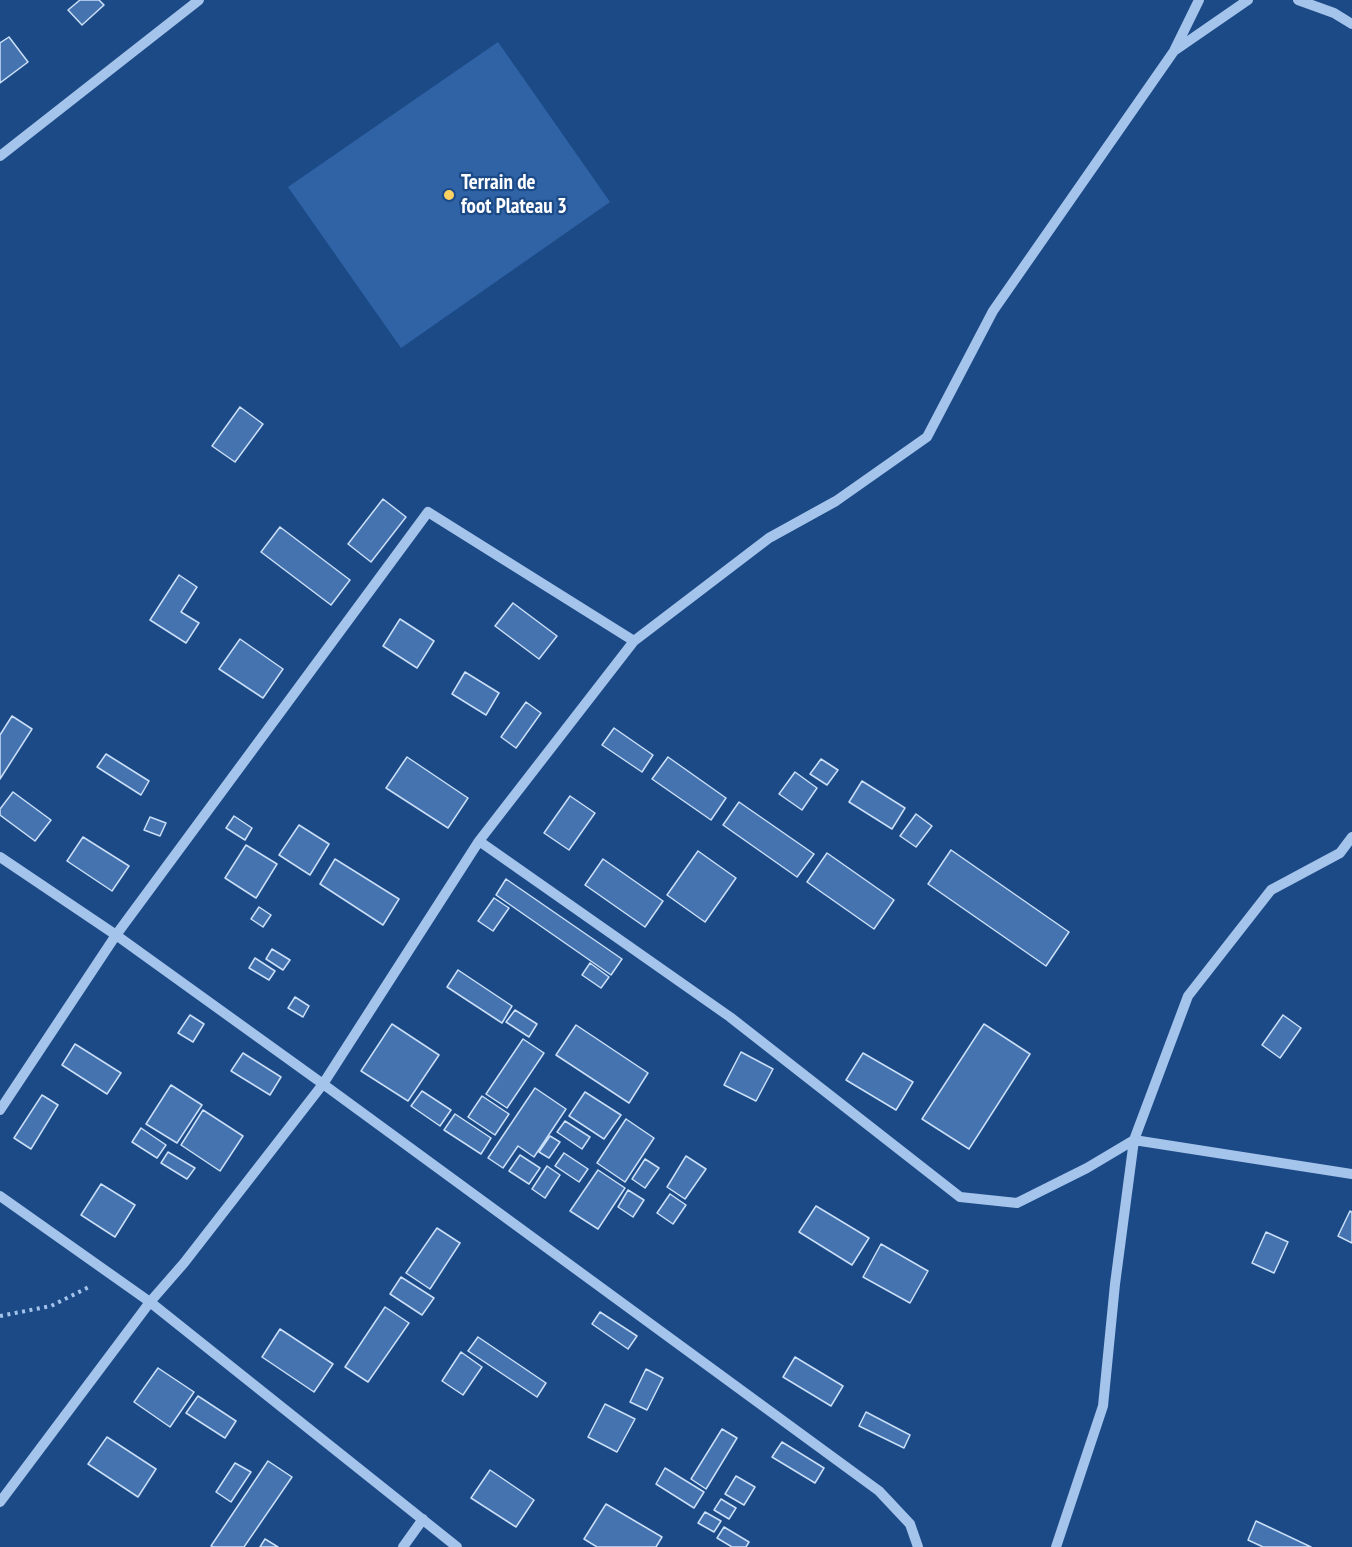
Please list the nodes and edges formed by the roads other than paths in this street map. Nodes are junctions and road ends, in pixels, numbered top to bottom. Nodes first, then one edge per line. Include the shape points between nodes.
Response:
1 (199, 0) edge
2 (1199, 0) edge
3 (1248, 0) edge
4 (1298, 0) edge
5 (1352, 24) edge
6 (1174, 51) junction
7 (0, 156) edge
8 (634, 641) junction
9 (1352, 837) edge
10 (479, 841) junction
11 (0, 857) edge
12 (116, 935) junction
13 (323, 1084) junction
14 (0, 1110) edge
15 (1134, 1140) junction
16 (1352, 1174) edge
17 (0, 1196) edge
18 (150, 1302) junction
19 (0, 1502) edge
20 (423, 1519) junction
21 (403, 1547) edge
22 (457, 1547) edge
23 (918, 1547) edge
24 (1056, 1547) edge

1 - 7 street
2 - 6 street
3 - 6 street
4 - 5 street
6 - 8 street via 993,311 927,437 836,501 768,538
8 - 10 street
8 - 12 street via 428,512
9 - 15 street via 1340,853 1271,890 1188,996
10 - 13 street
10 - 15 street via 730,1017 960,1197 1017,1203
11 - 12 street
12 - 13 street
12 - 14 street
13 - 18 street
13 - 23 street via 879,1491 910,1524
15 - 16 street
15 - 24 street via 1103,1406
17 - 18 street
18 - 19 street
18 - 20 street
20 - 21 street
20 - 22 street

